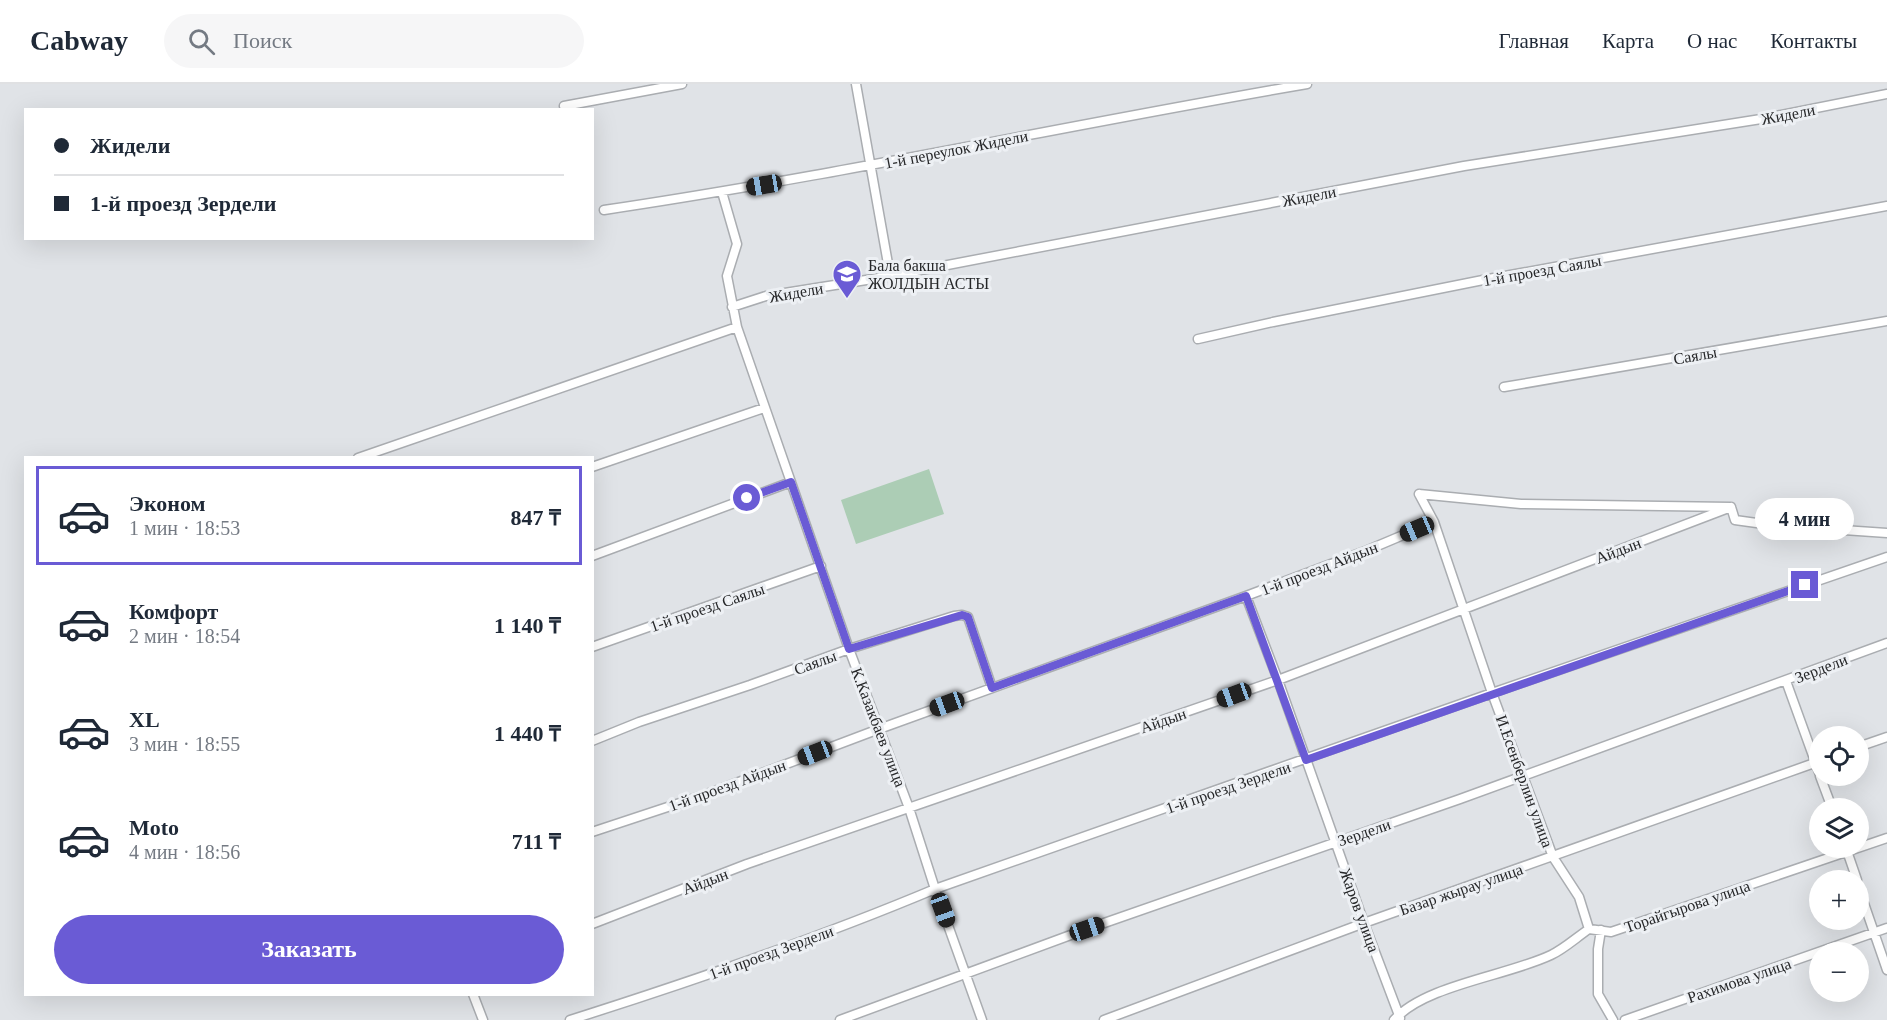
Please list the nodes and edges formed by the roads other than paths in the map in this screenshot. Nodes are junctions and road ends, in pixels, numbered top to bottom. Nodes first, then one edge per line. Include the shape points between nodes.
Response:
1 (682, 84) edge
2 (856, 84) edge
3 (1307, 84) edge
4 (1887, 94) edge
5 (564, 106) dead end
6 (870, 166) junction
7 (722, 192) junction
8 (1887, 206) edge
9 (604, 210) dead end
10 (890, 275) junction
11 (732, 307) junction
12 (1887, 321) edge
13 (737, 327) junction
14 (1198, 339) dead end
15 (1504, 387) dead end
16 (764, 408) junction
17 (364, 456) edge
18 (594, 466) edge
19 (791, 482) junction
20 (1731, 507) junction
21 (1434, 522) junction
22 (1887, 533) edge
23 (594, 555) edge
24 (1887, 557) edge
25 (821, 566) junction
26 (1246, 596) junction
27 (1463, 608) junction
28 (1887, 643) edge
29 (594, 646) edge
30 (849, 649) junction
31 (1278, 680) junction
32 (1786, 681) junction
33 (992, 688) junction
34 (1492, 693) junction
35 (879, 729) junction
36 (1887, 737) edge
37 (594, 740) edge
38 (1809, 741) edge
39 (1869, 743) edge
40 (1306, 760) junction
41 (1809, 765) edge
42 (1523, 775) junction
43 (909, 808) junction
44 (594, 831) edge
45 (1887, 838) edge
46 (1336, 842) junction
47 (1869, 843) edge
48 (1553, 857) junction
49 (1824, 858) edge
50 (935, 889) junction
51 (1869, 918) edge
52 (594, 923) edge
53 (1364, 923) junction
54 (1887, 928) edge
55 (1589, 929) junction
56 (1601, 930) junction
57 (1874, 933) junction
58 (1887, 970) edge
59 (965, 973) junction
60 (474, 996) edge
61 (1398, 1018) edge
62 (483, 1020) edge
63 (570, 1020) edge
64 (840, 1020) edge
65 (982, 1020) edge
66 (1104, 1020) edge
67 (1613, 1020) edge
68 (1625, 1020) edge

1 - 5 street
2 - 6 street
3 - 6 street, 1-й переулок Жидели
4 - 10 street, Жидели via 1761,119 1464,166
6 - 7 street, 1-й переулок Жидели
6 - 10 street
7 - 9 street, 1-й переулок Жидели
7 - 11 street, К.Казакбаев улица via 737,244 727,276
8 - 14 street, 1-й проезд Саялы via 1472,282
10 - 11 street, Жидели via 766,296
11 - 13 street, К.Казакбаев улица
12 - 15 street, Саялы
13 - 16 street, К.Казакбаев улица
13 - 17 street
16 - 18 street
16 - 19 street, К.Казакбаев улица
19 - 23 street
19 - 25 street, К.Казакбаев улица
20 - 21 street, И.Есенберлин улица via 1521,504 1419,494
20 - 22 street via 1736,520
20 - 27 street, Айдын
21 - 26 street, 1-й проезд Айдын
21 - 27 street, И.Есенберлин улица
24 - 34 street, 1-й проезд Зердели
25 - 29 street, 1-й проезд Саялы
25 - 30 street, К.Казакбаев улица
26 - 31 street, Жаров улица
26 - 33 street, 1-й проезд Айдын
27 - 31 street, Айдын
27 - 34 street, И.Есенберлин улица
28 - 32 street, Зердели
30 - 33 street, Саялы via 962,615 968,617
30 - 35 street, К.Казакбаев улица
30 - 37 street, Саялы
31 - 40 street, Жаров улица
31 - 43 street, Айдын
32 - 38 street
32 - 42 street, Зердели
33 - 35 street, 1-й проезд Айдын
34 - 40 street, 1-й проезд Зердели
34 - 42 street, И.Есенберлин улица
35 - 43 street, К.Казакбаев улица
35 - 44 street, 1-й проезд Айдын via 707,794
36 - 39 street
40 - 46 street, Жаров улица
40 - 50 street, 1-й проезд Зердели
41 - 48 street, Базар жырау улица
42 - 46 street, Зердели
42 - 48 street, И.Есенберлин улица
43 - 50 street, К.Казакбаев улица
43 - 52 street, Айдын via 747,864
45 - 47 street, Торайгырова улица
46 - 53 street, Жаров улица
46 - 59 street, Зердели
48 - 53 street, Базар жырау улица
48 - 55 street, И.Есенберлин улица via 1579,897
49 - 56 street, Торайгырова улица via 1611,932
50 - 59 street, К.Казакбаев улица
50 - 63 street, 1-й проезд Зердели via 702,978
51 - 57 street
53 - 61 street, Жаров улица
53 - 66 street, Базар жырау улица
54 - 57 street, Рахимова улица
55 - 56 street, Торайгырова улица
55 - 61 street via 1551,955 1421,999
56 - 67 street via 1598,994
57 - 58 street
57 - 68 street, Рахимова улица
59 - 64 street, Зердели
59 - 65 street, К.Казакбаев улица
60 - 62 street

